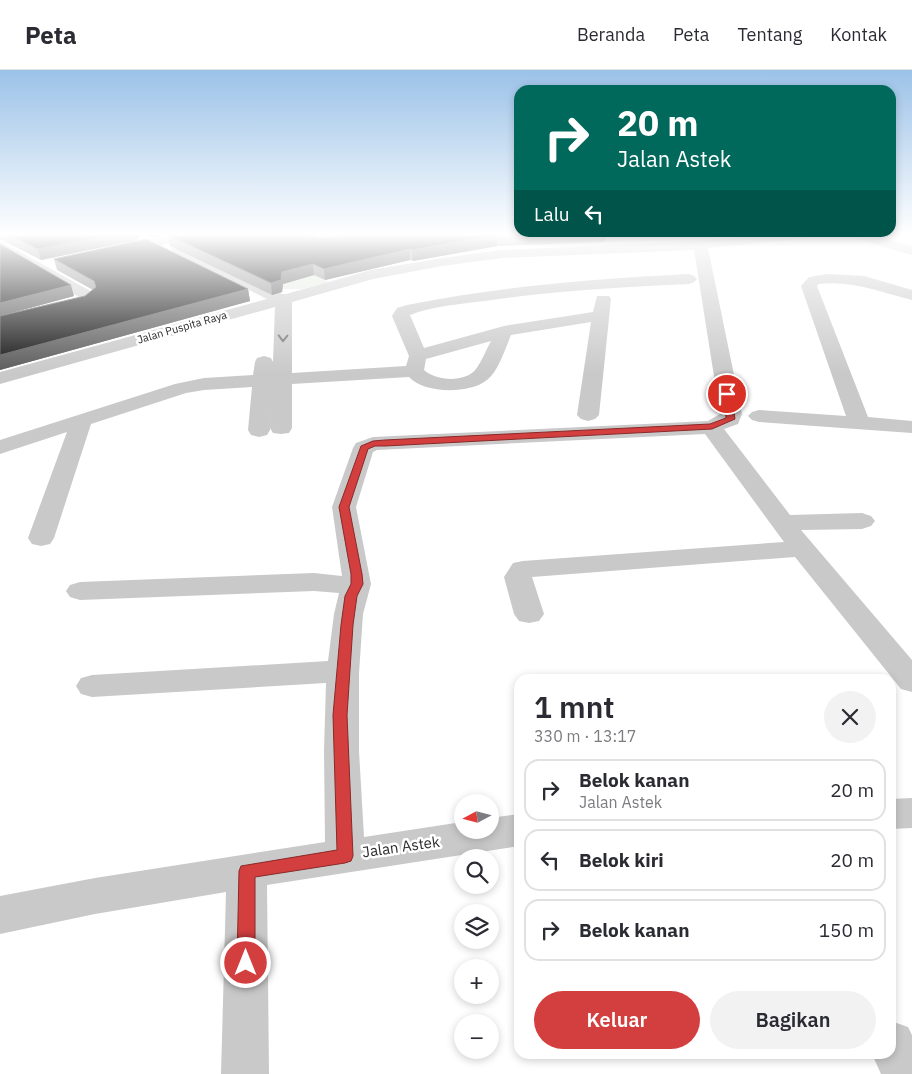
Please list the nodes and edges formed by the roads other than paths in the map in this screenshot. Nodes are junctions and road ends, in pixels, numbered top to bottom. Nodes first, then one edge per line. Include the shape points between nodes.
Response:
1 (66, 281) edge
2 (235, 281) edge
3 (349, 281) edge
4 (650, 281) edge
5 (707, 281) edge
6 (813, 281) edge
7 (867, 281) edge
8 (605, 283) junction
9 (912, 295) edge
10 (275, 301) junction
11 (601, 316) junction
12 (266, 322) dead end
13 (0, 323) edge
14 (504, 331) junction
15 (265, 341) dead end
16 (416, 364) junction
17 (0, 378) edge
18 (272, 379) junction
19 (588, 415) dead end
20 (760, 416) dead end
21 (82, 420) junction
22 (860, 424) junction
23 (712, 426) junction
24 (912, 427) edge
25 (281, 428) dead end
26 (259, 430) dead end
27 (0, 447) edge
28 (862, 521) dead end
29 (781, 523) junction
30 (41, 538) dead end
31 (802, 549) junction
32 (357, 584) junction
33 (80, 591) dead end
34 (529, 614) dead end
35 (343, 671) junction
36 (912, 681) edge
37 (92, 686) dead end
38 (912, 813) edge
39 (896, 814) edge
40 (514, 831) edge
41 (345, 856) junction
42 (247, 871) junction
43 (0, 915) edge
44 (896, 1053) edge
45 (244, 1074) edge
46 (908, 1074) edge

1 - 13 street via 90,297 82,303
2 - 10 street
3 - 10 street, Jalan Puspita Raya
4 - 8 street
5 - 23 street via 731,414 726,422
6 - 22 street via 809,286
7 - 9 street
8 - 11 street
8 - 16 street via 477,296 407,310 401,316
10 - 12 street
10 - 17 street, Jalan Puspita Raya
10 -> 18 street
11 - 14 street
11 - 19 street
14 - 16 street
14 - 16 street via 481,376 470,382 436,384 421,379
15 - 18 street
16 - 18 street
18 - 21 street via 182,388
18 - 25 street
18 - 26 street
20 - 22 street
21 - 27 street
21 - 30 street
22 - 24 street
23 - 29 street
23 - 32 street via 373,444 364,448 344,507
28 - 29 street
29 - 31 street
31 - 34 street via 524,569 518,577
31 - 36 street
32 - 33 street via 314,582
32 - 35 street via 351,596
35 - 37 street
35 - 41 street via 340,715
38 - 39 street
40 - 41 street, Jalan Astek
41 - 42 street, Jalan Astek
42 - 43 street, Jalan Astek
42 - 45 street
44 - 46 street

